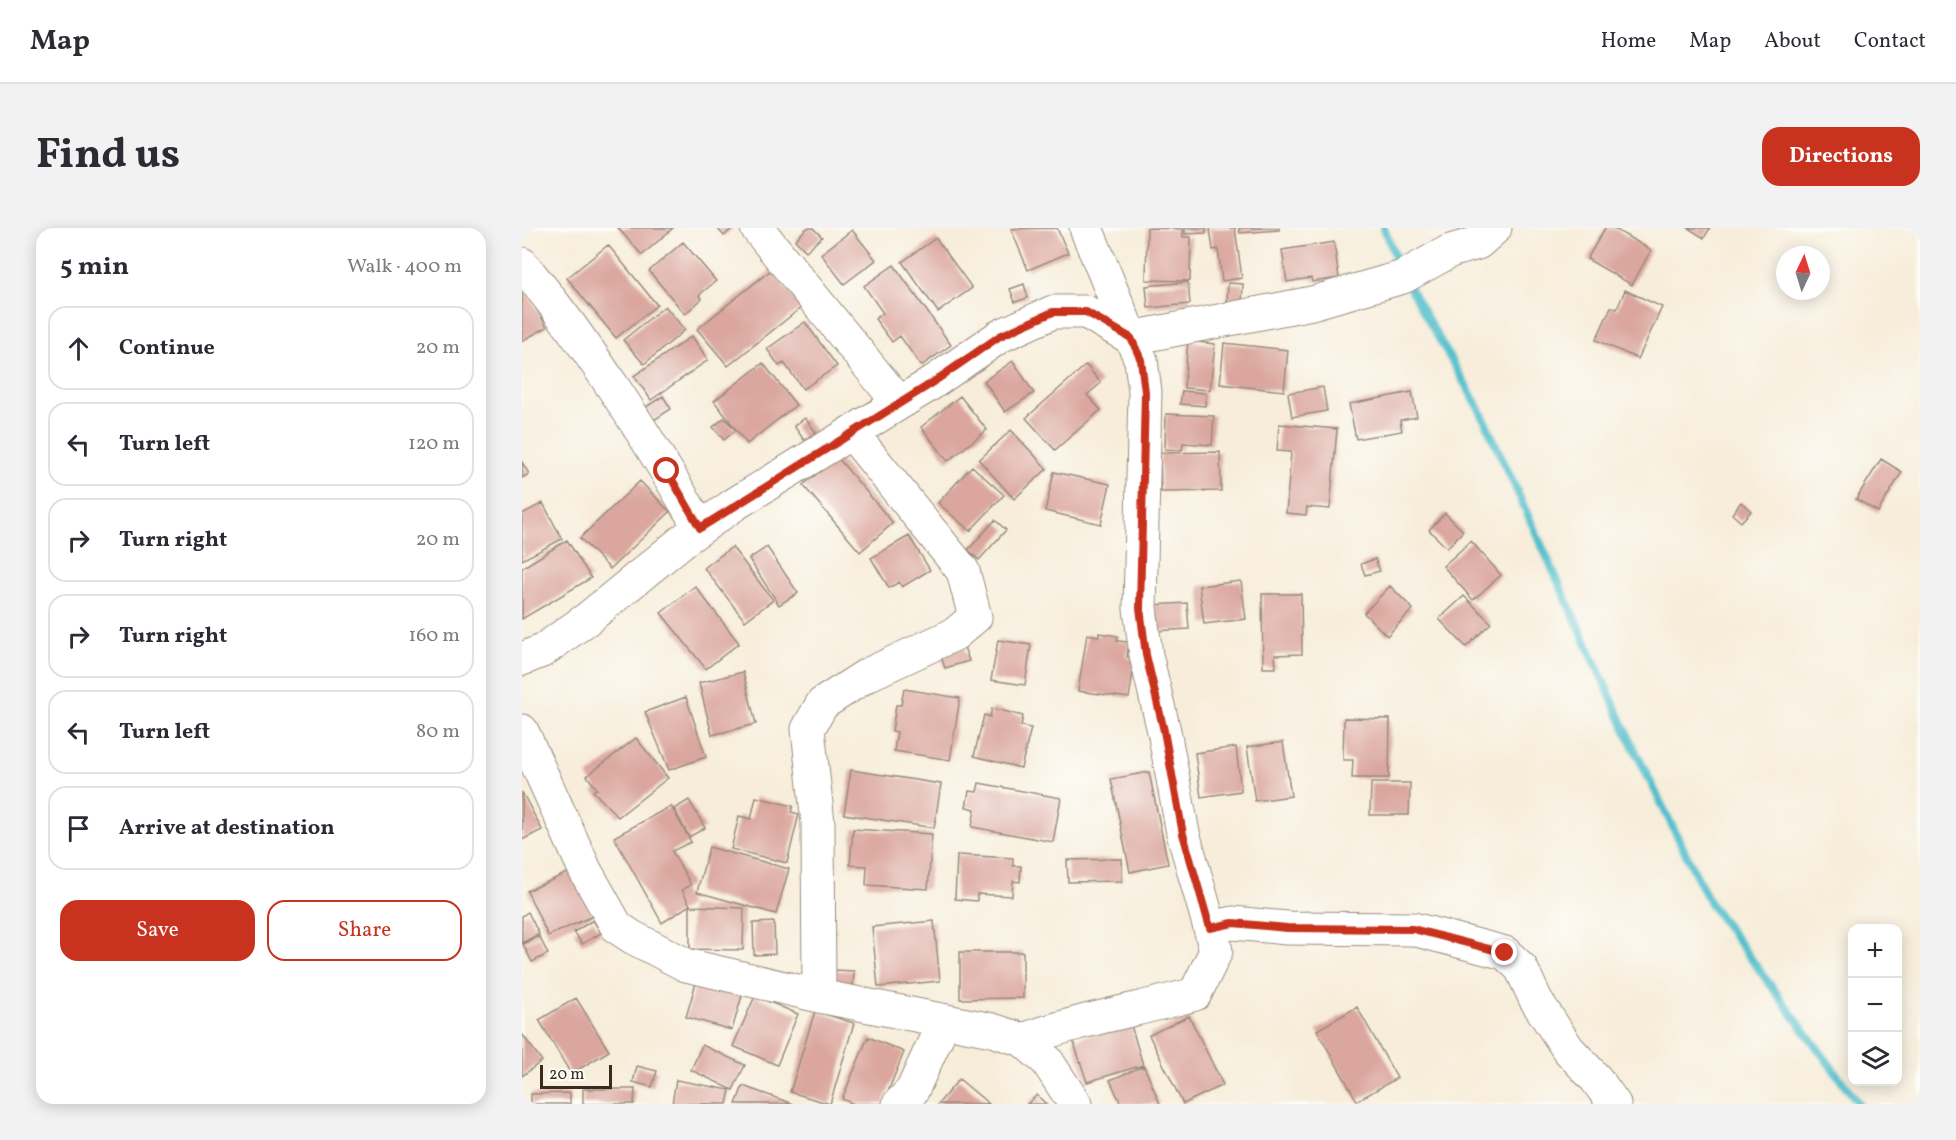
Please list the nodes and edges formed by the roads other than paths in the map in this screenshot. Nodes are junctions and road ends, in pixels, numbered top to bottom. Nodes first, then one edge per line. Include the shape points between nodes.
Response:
1 (757, 228) edge
2 (1086, 228) edge
3 (1495, 228) edge
4 (522, 264) edge
5 (1131, 338) junction
6 (899, 402) junction
7 (850, 432) junction
8 (700, 528) junction
9 (522, 659) edge
10 (522, 731) edge
11 (1210, 928) junction
12 (819, 996) junction
13 (944, 1021) junction
14 (1023, 1040) junction
15 (899, 1104) edge
16 (1075, 1104) edge
17 (1614, 1104) edge

1 - 6 street
2 - 5 street
3 - 5 street via 1478,243 1450,251 1403,277 1312,303
4 - 8 street via 570,322
5 - 6 street via 1086,312 1053,312 1000,336
5 - 11 street via 1141,360 1145,392 1141,619 1183,834
6 - 7 street
7 - 8 street
7 - 12 street via 963,571 975,617 955,634 867,675 822,704 808,729 818,824
8 - 9 street via 587,620 542,651
10 - 12 street via 585,870 617,927 686,965
11 - 14 street via 1216,951 1195,994 1052,1029
11 - 17 street via 1233,923 1287,928 1413,929 1505,953 1521,968 1536,1000 1568,1049
12 - 13 street
13 - 14 street
13 - 15 street via 912,1090
14 - 16 street via 1047,1061

